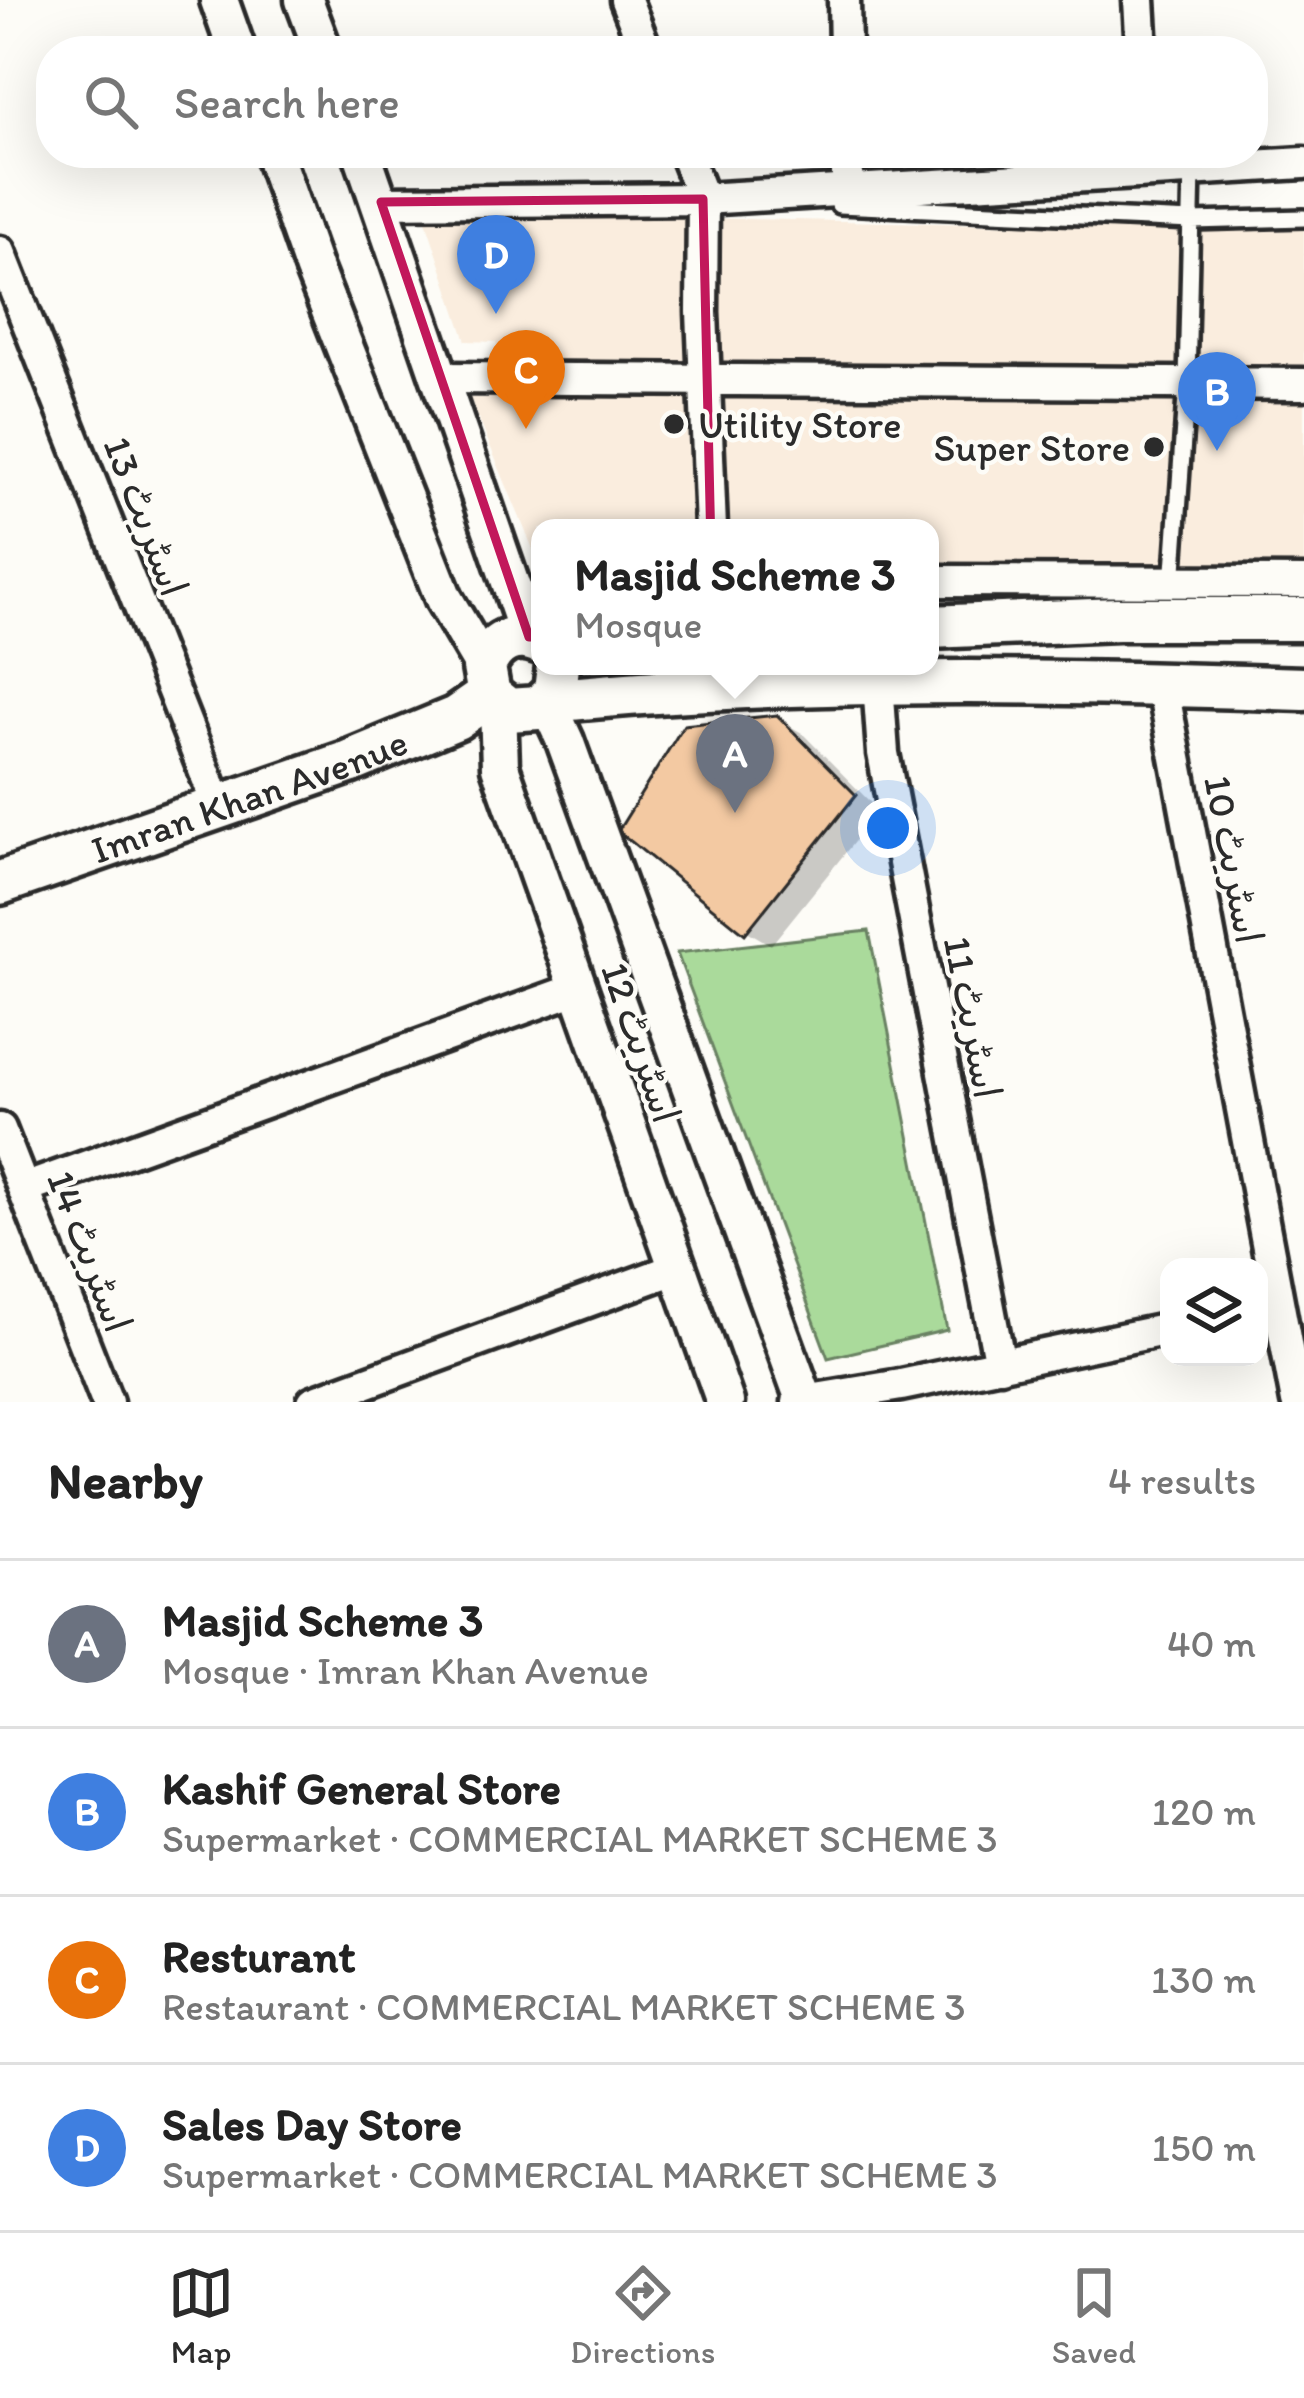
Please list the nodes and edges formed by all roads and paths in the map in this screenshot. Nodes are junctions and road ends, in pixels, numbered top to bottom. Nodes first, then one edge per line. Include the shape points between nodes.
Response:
1 (219, 0) edge
2 (304, 0) edge
3 (626, 0) edge
4 (844, 0) edge
5 (1139, 0) edge
6 (232, 36) edge
7 (317, 36) edge
8 (640, 36) edge
9 (844, 36) edge
10 (1141, 36) edge
11 (1304, 164) edge
12 (1268, 166) edge
13 (278, 168) edge
14 (368, 168) edge
15 (691, 168) edge
16 (847, 168) edge
17 (1098, 168) edge
18 (1179, 168) edge
19 (1229, 168) edge
20 (1192, 170) junction
21 (848, 193) junction
22 (703, 199) junction
23 (381, 202) junction
24 (1304, 218) edge
25 (1192, 221) junction
26 (0, 252) edge
27 (442, 378) junction
28 (707, 378) junction
29 (1187, 382) junction
30 (1304, 384) edge
31 (711, 519) edge
32 (939, 582) edge
33 (525, 583) edge
34 (1304, 583) edge
35 (1172, 600) junction
36 (1304, 619) edge
37 (939, 627) edge
38 (531, 659) edge
39 (542, 675) edge
40 (546, 675) edge
41 (593, 675) edge
42 (878, 683) junction
43 (1162, 683) junction
44 (1304, 688) edge
45 (491, 689) junction
46 (219, 808) junction
47 (0, 883) edge
48 (578, 988) junction
49 (0, 1129) edge
50 (24, 1189) junction
51 (675, 1269) junction
52 (1280, 1306) edge
53 (1160, 1331) edge
54 (1000, 1365) junction
55 (107, 1402) edge
56 (313, 1402) edge
57 (725, 1402) edge
58 (802, 1402) edge
59 (1297, 1402) edge

1 - 6 street
2 - 7 street
3 - 8 street
4 - 9 street
5 - 10 street
11 - 12 street
13 - 45 street via 444,599
14 - 23 street
15 - 22 street
16 - 21 street
17 - 21 street
18 - 20 street
19 - 20 street
20 - 25 lane
21 - 22 street
22 - 23 street
22 - 25 lane
22 - 28 street
23 - 27 street
24 - 25 lane
25 - 29 lane
26 - 46 street, اسٹریٹ 13
27 - 28 street
27 - 33 street
28 - 29 street
28 - 31 street
29 - 30 street
29 - 35 lane
32 - 35 street
34 - 35 street
35 - 36 main road
35 - 37 main road
38 - 45 main road, Imran Khan Avenue via 506,640 488,656
39 - 45 main road via 518,712
40 - 58 street
41 - 42 main road via 719,688
42 - 43 main road
42 - 54 street, اسٹریٹ 11 via 883,753
43 - 44 main road
43 - 52 street, اسٹریٹ 10
45 - 46 main road, Imran Khan Avenue via 430,730
45 - 48 street, اسٹریٹ 12 via 500,766
46 - 47 main road, Imran Khan Avenue
48 - 50 street
48 - 51 street, اسٹریٹ 12
49 - 50 street, اسٹریٹ 14
50 - 55 street, اسٹریٹ 14
51 - 56 street
51 - 57 street, اسٹریٹ 12
52 - 59 street, اسٹریٹ 10
53 - 54 street
54 - 58 street

